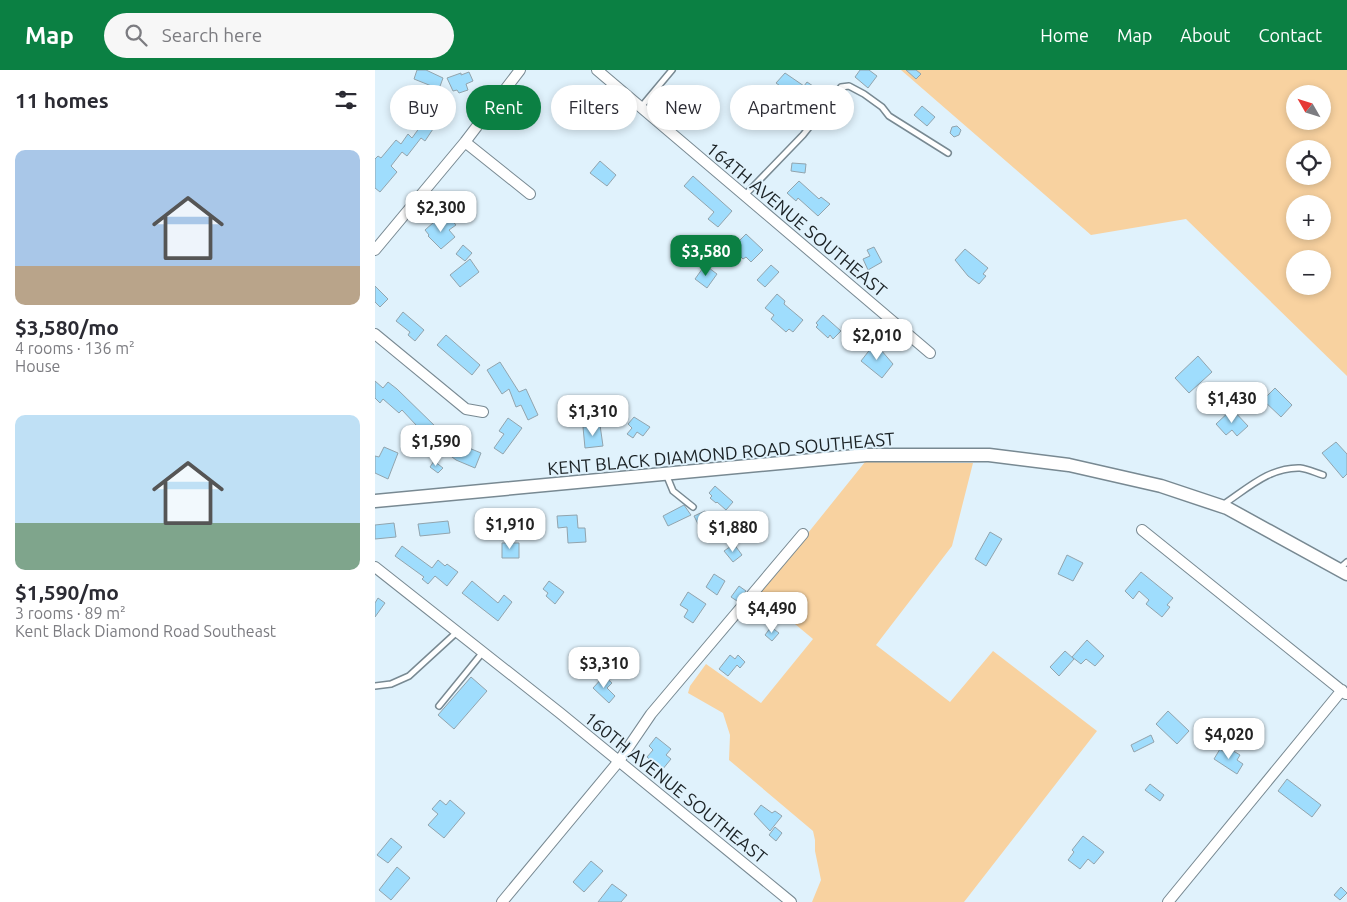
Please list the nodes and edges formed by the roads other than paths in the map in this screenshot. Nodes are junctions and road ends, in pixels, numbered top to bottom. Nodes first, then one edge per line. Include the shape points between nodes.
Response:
1 (521, 70) edge
2 (597, 70) edge
3 (672, 70) edge
4 (641, 108) junction
5 (465, 142) junction
6 (948, 153) dead end
7 (529, 194) dead end
8 (745, 196) junction
9 (375, 250) edge
10 (375, 334) edge
11 (930, 353) dead end
12 (483, 412) dead end
13 (666, 474) junction
14 (1323, 475) dead end
15 (375, 501) edge
16 (1222, 506) junction
17 (693, 507) dead end
18 (1142, 530) dead end
19 (803, 534) dead end
20 (375, 567) edge
21 (1344, 568) edge
22 (457, 632) junction
23 (483, 652) junction
24 (375, 686) edge
25 (1344, 692) edge
26 (439, 706) dead end
27 (619, 761) junction
28 (501, 902) edge
29 (791, 902) edge
30 (1168, 902) edge

1 - 5 street
2 - 4 street, 164TH AVENUE SOUTHEAST
3 - 4 lane
4 - 8 street, 164TH AVENUE SOUTHEAST
5 - 7 street
5 - 9 street
6 - 8 lane via 889,116 882,106 864,94 849,86 841,87 803,135
8 - 11 street, 164TH AVENUE SOUTHEAST
10 - 12 street via 465,409
13 - 15 street, KENT BLACK DIAMOND ROAD SOUTHEAST
13 - 16 street, KENT BLACK DIAMOND ROAD SOUTHEAST via 866,455 989,455 1069,464 1161,486
13 - 17 lane via 673,490
14 - 16 lane via 1302,468 1281,470 1266,475
16 - 21 street, KENT BLACK DIAMOND ROAD SOUTHEAST
18 - 25 street
19 - 27 street via 651,714
20 - 22 street, 160TH AVENUE SOUTHEAST
22 - 23 street, 160TH AVENUE SOUTHEAST
22 - 24 lane via 409,676 391,684
23 - 26 lane
23 - 27 street, 160TH AVENUE SOUTHEAST
25 - 30 street
27 - 28 street
27 - 29 street, 160TH AVENUE SOUTHEAST

